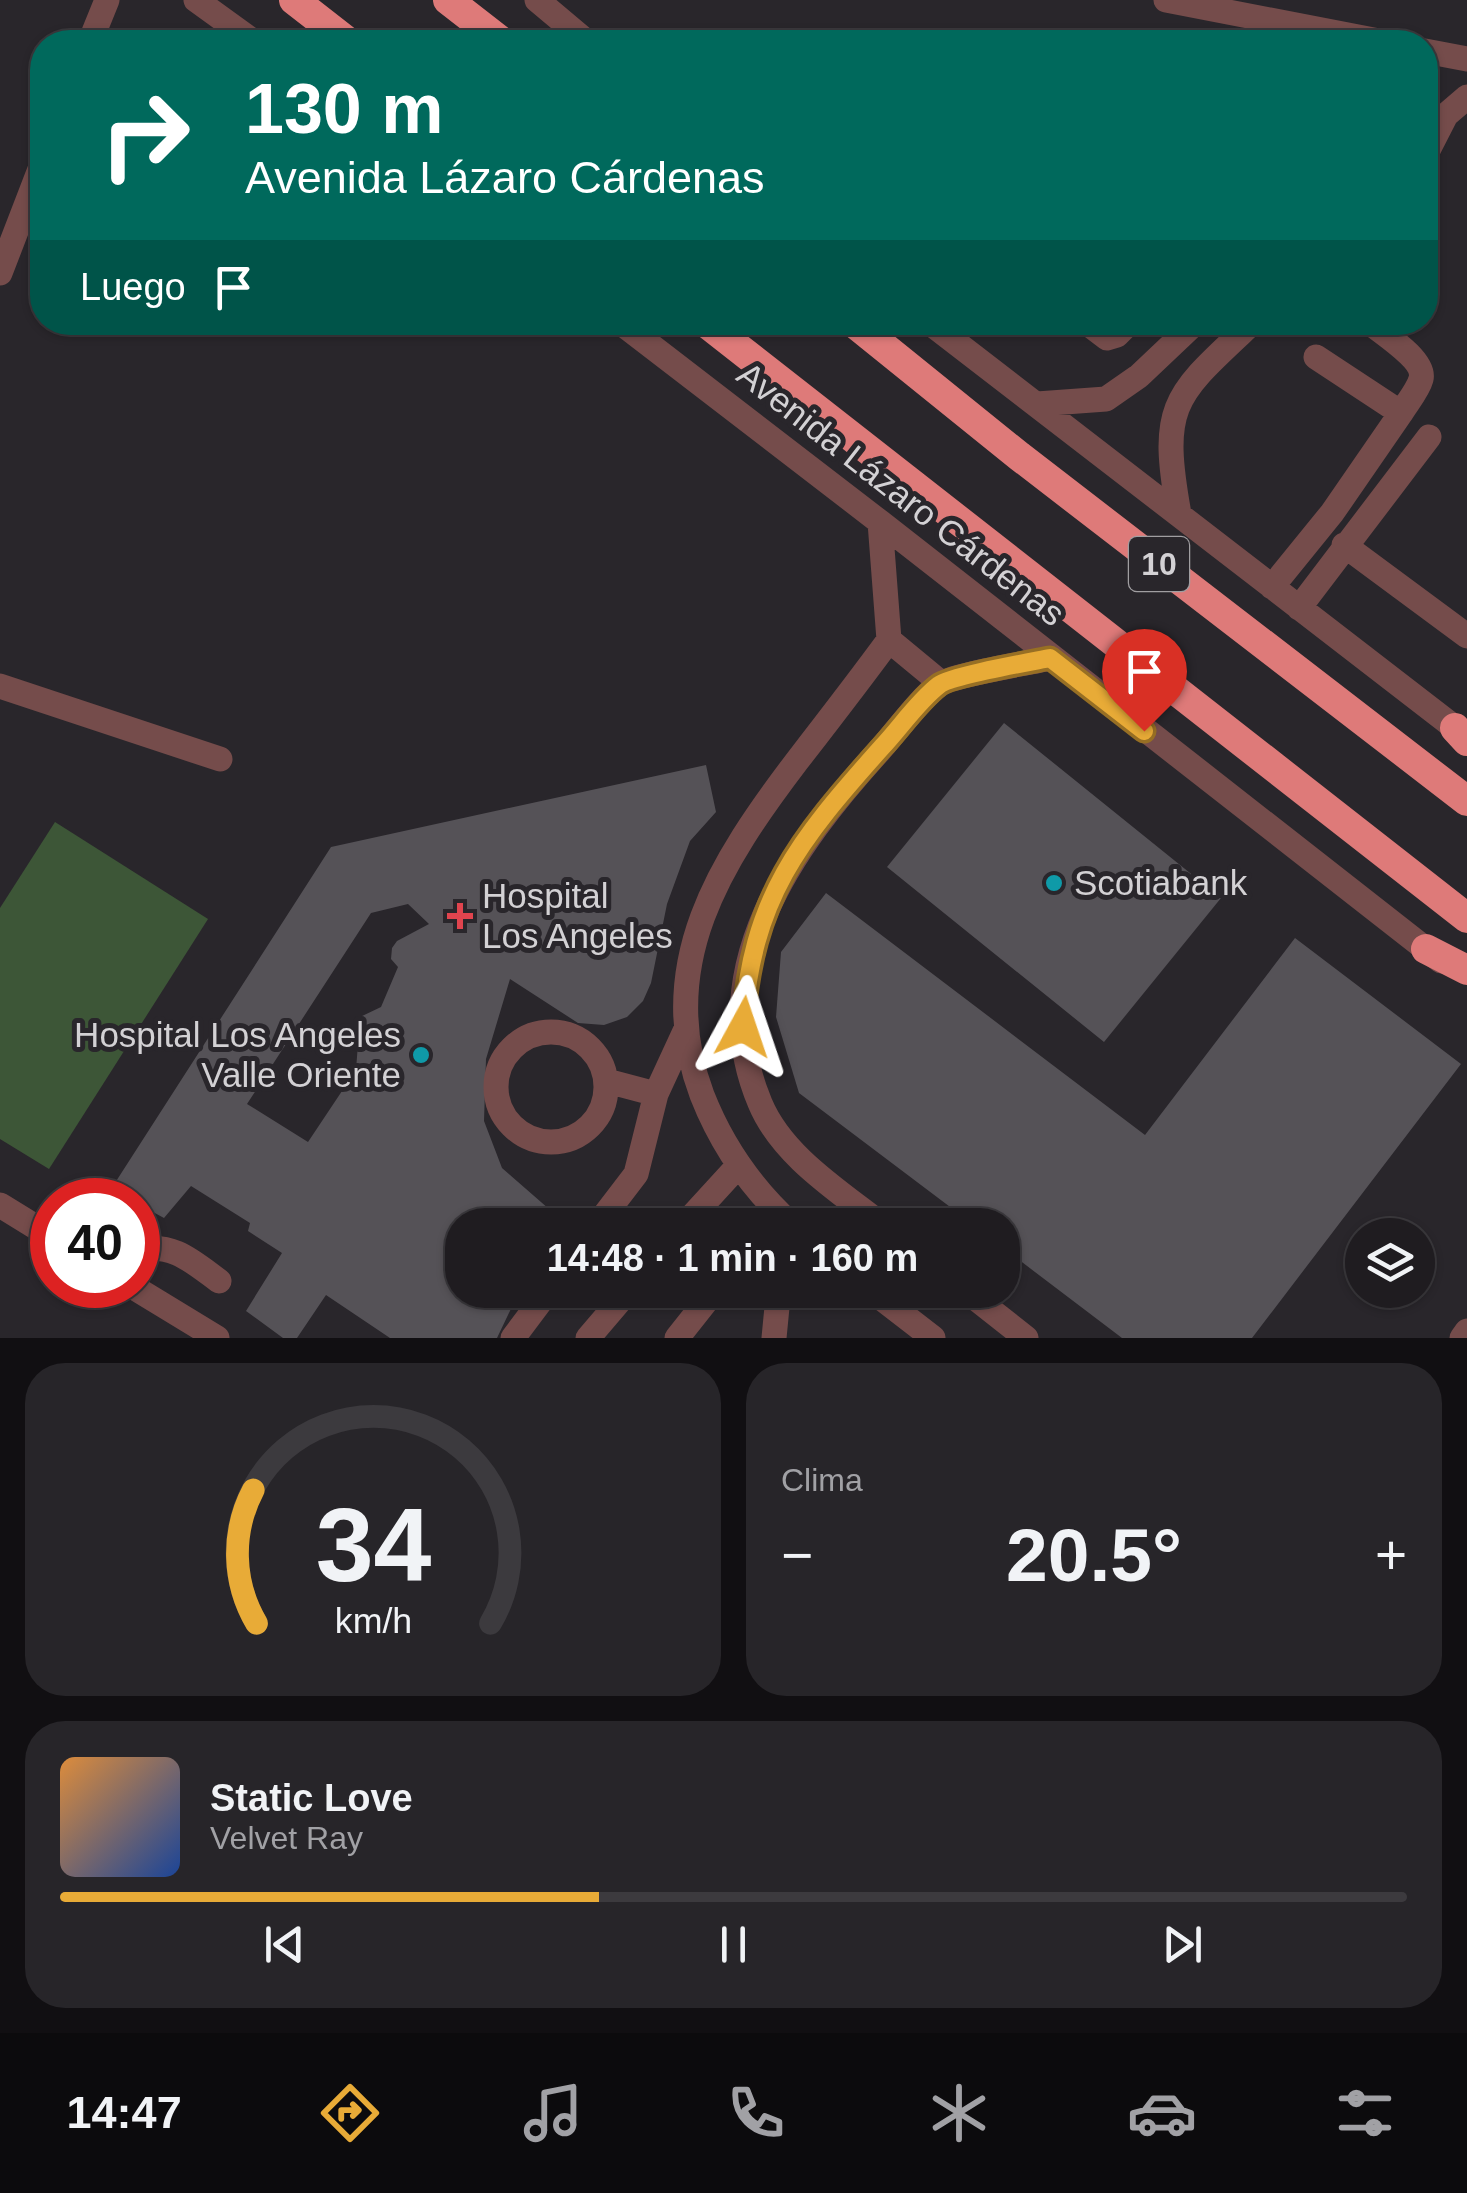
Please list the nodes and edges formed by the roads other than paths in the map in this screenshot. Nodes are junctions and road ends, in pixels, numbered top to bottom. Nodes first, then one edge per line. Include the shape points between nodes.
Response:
1 (107, 0) edge
2 (196, 0) edge
3 (294, 0) edge
4 (448, 0) edge
5 (536, 0) edge
6 (1166, 0) edge
7 (95, 30) edge
8 (237, 30) edge
9 (333, 30) edge
10 (487, 30) edge
11 (573, 30) edge
12 (1322, 30) edge
13 (1438, 53) edge
14 (1467, 59) edge
15 (1467, 97) edge
16 (1438, 119) edge
17 (30, 195) edge
18 (0, 273) edge
19 (637, 335) edge
20 (721, 335) edge
21 (869, 335) edge
22 (947, 335) edge
23 (1183, 335) edge
24 (1239, 335) edge
25 (1385, 335) edge
26 (1316, 356) dead end
27 (1037, 404) junction
28 (1401, 413) junction
29 (1429, 436) dead end
30 (1179, 514) junction
31 (880, 522) junction
32 (1344, 545) junction
33 (1272, 587) junction
34 (1299, 608) junction
35 (1467, 636) edge
36 (890, 640) junction
37 (1050, 658) junction
38 (941, 683) junction
39 (0, 686) edge
40 (1464, 730) edge
41 (220, 759) dead end
42 (1467, 801) edge
43 (1467, 918) edge
44 (1426, 949) junction
45 (1467, 970) edge
46 (1467, 982) edge
47 (686, 1029) junction
48 (608, 1081) junction
49 (656, 1094) junction
50 (738, 1166) junction
51 (0, 1205) edge
52 (611, 1208) edge
53 (703, 1208) edge
54 (776, 1208) edge
55 (861, 1208) edge
56 (30, 1223) edge
57 (160, 1247) edge
58 (219, 1281) dead end
59 (160, 1303) edge
60 (536, 1308) edge
61 (613, 1308) edge
62 (700, 1308) edge
63 (778, 1308) edge
64 (894, 1308) edge
65 (988, 1308) edge
66 (1467, 1330) edge
67 (216, 1338) edge
68 (513, 1338) edge
69 (588, 1338) edge
70 (676, 1338) edge
71 (774, 1338) edge
72 (933, 1338) edge
73 (1026, 1338) edge
74 (1462, 1338) edge

1 - 7 street
2 - 8 street
3 - 9 highway
4 - 10 highway
5 - 11 street
6 - 12 street
13 - 14 street
15 - 16 street
17 - 18 street
19 - 31 street, Avenida Lázaro Cárdenas
20 - 43 highway, Avenida Lázaro Cárdenas / 10
21 - 42 highway, 10
22 - 27 street
23 - 27 street via 1106,398
24 - 30 street via 1182,392 1176,408 1169,455
25 - 28 street via 1422,370
26 - 28 street
27 - 30 street
28 - 33 street
29 - 32 street
30 - 33 street
31 - 36 street
31 - 37 street, Avenida Lázaro Cárdenas
32 - 34 street
32 - 35 street
33 - 34 street
34 - 40 street
36 - 38 street
36 - 47 street via 728,859 692,949
37 - 38 street
37 - 44 street, Avenida Lázaro Cárdenas
38 - 55 street via 836,798 792,858 767,903 745,988 749,1072 761,1106 797,1155
39 - 41 street
44 - 45 highway
44 - 46 street, Avenida Lázaro Cárdenas
47 - 49 street
47 - 50 street via 695,1075
48 - 48 street via 595,1052 569,1033 537,1032 509,1048 495,1077 498,1109 518,1134 549,1144 580,1136 602,1112
48 - 49 street
49 - 52 street via 636,1174
50 - 53 street
50 - 54 street
51 - 56 street
57 - 58 street via 176,1250
59 - 67 street
60 - 68 street
61 - 69 street
62 - 70 street
63 - 71 street
64 - 72 street
65 - 73 street
66 - 74 street

